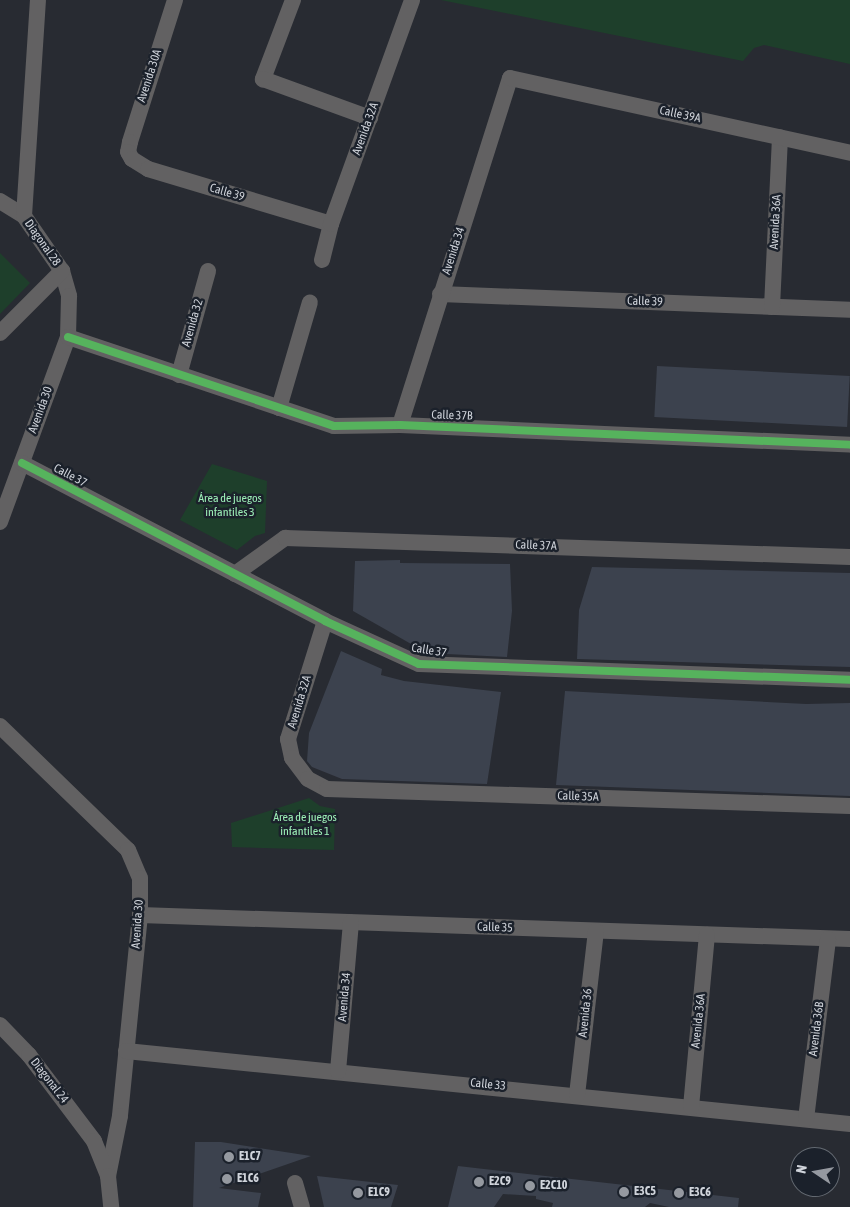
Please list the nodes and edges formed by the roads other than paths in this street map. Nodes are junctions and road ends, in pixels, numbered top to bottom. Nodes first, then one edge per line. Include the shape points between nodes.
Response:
1 (38, 0) edge
2 (174, 0) edge
3 (293, 0) edge
4 (412, 0) edge
5 (510, 78) joint
6 (370, 118) junction
7 (780, 137) junction
8 (128, 152) joint
9 (850, 153) edge
10 (0, 201) edge
11 (24, 216) junction
12 (332, 224) junction
13 (322, 260) dead end
14 (62, 271) junction
15 (208, 271) dead end
16 (440, 294) junction
17 (69, 296) joint
18 (310, 302) dead end
19 (772, 307) junction
20 (850, 310) edge
21 (0, 333) edge
22 (68, 337) junction
23 (179, 375) junction
24 (279, 408) junction
25 (400, 426) junction
26 (850, 444) edge
27 (22, 463) junction
28 (0, 522) edge
29 (850, 557) edge
30 (235, 574) junction
31 (325, 621) junction
32 (850, 680) edge
33 (0, 726) edge
34 (308, 778) joint
35 (850, 806) edge
36 (140, 915) junction
37 (352, 923) junction
38 (596, 931) junction
39 (708, 935) junction
40 (828, 939) junction
41 (850, 939) edge
42 (0, 1025) edge
43 (126, 1051) junction
44 (338, 1071) junction
45 (577, 1095) junction
46 (691, 1107) junction
47 (806, 1119) junction
48 (850, 1124) edge
49 (108, 1176) junction
50 (295, 1183) dead end
51 (111, 1207) edge
52 (302, 1207) edge

1 - 11 street
2 - 8 street, Avenida 30A
3 - 6 street via 263,79
4 - 6 street, Avenida 32A
5 - 7 street, Calle 39A
5 - 16 street, Avenida 34
6 - 12 street, Avenida 32A
7 - 9 street, Calle 39A
7 - 19 street, Avenida 36A
8 - 12 street, Calle 39 via 138,165 148,170
10 - 11 street, Diagonal 28
11 - 14 street, Diagonal 28
12 - 13 street, Avenida 32A
14 - 17 street, Diagonal 28
14 - 21 street
15 - 23 street, Avenida 32
16 - 19 street, Calle 39
16 - 25 street, Avenida 34
17 - 22 street, Avenida 30
18 - 24 street
19 - 20 street, Calle 39
22 - 23 street, Calle 37B
22 - 27 street, Avenida 30
23 - 24 street, Calle 37B
24 - 25 street, Calle 37B via 334,426
25 - 26 street, Calle 37B
27 - 28 street, Avenida 30
27 - 30 street, Calle 37
29 - 30 street, Calle 37A via 285,538
30 - 31 street, Calle 37
31 - 32 street, Calle 37 via 407,660 433,666
31 - 34 street, Avenida 32A via 288,739 292,758
33 - 36 street, Avenida 30 via 128,850 140,878
34 - 35 street, Calle 35A via 327,789
36 - 37 street, Calle 35
36 - 43 street, Avenida 30
37 - 38 street, Calle 35
37 - 44 street, Avenida 34
38 - 39 street, Calle 35
38 - 45 street, Avenida 36
39 - 40 street, Calle 35
39 - 46 street, Avenida 36A
40 - 41 street, Calle 35
40 - 47 street, Avenida 36B
42 - 49 street, Diagonal 24 via 29,1055 94,1141
43 - 44 street, Calle 33
43 - 49 street, Avenida 30 via 120,1116
44 - 45 street, Calle 33
45 - 46 street, Calle 33
46 - 47 street, Calle 33
47 - 48 street, Calle 33
49 - 51 street
50 - 52 street

